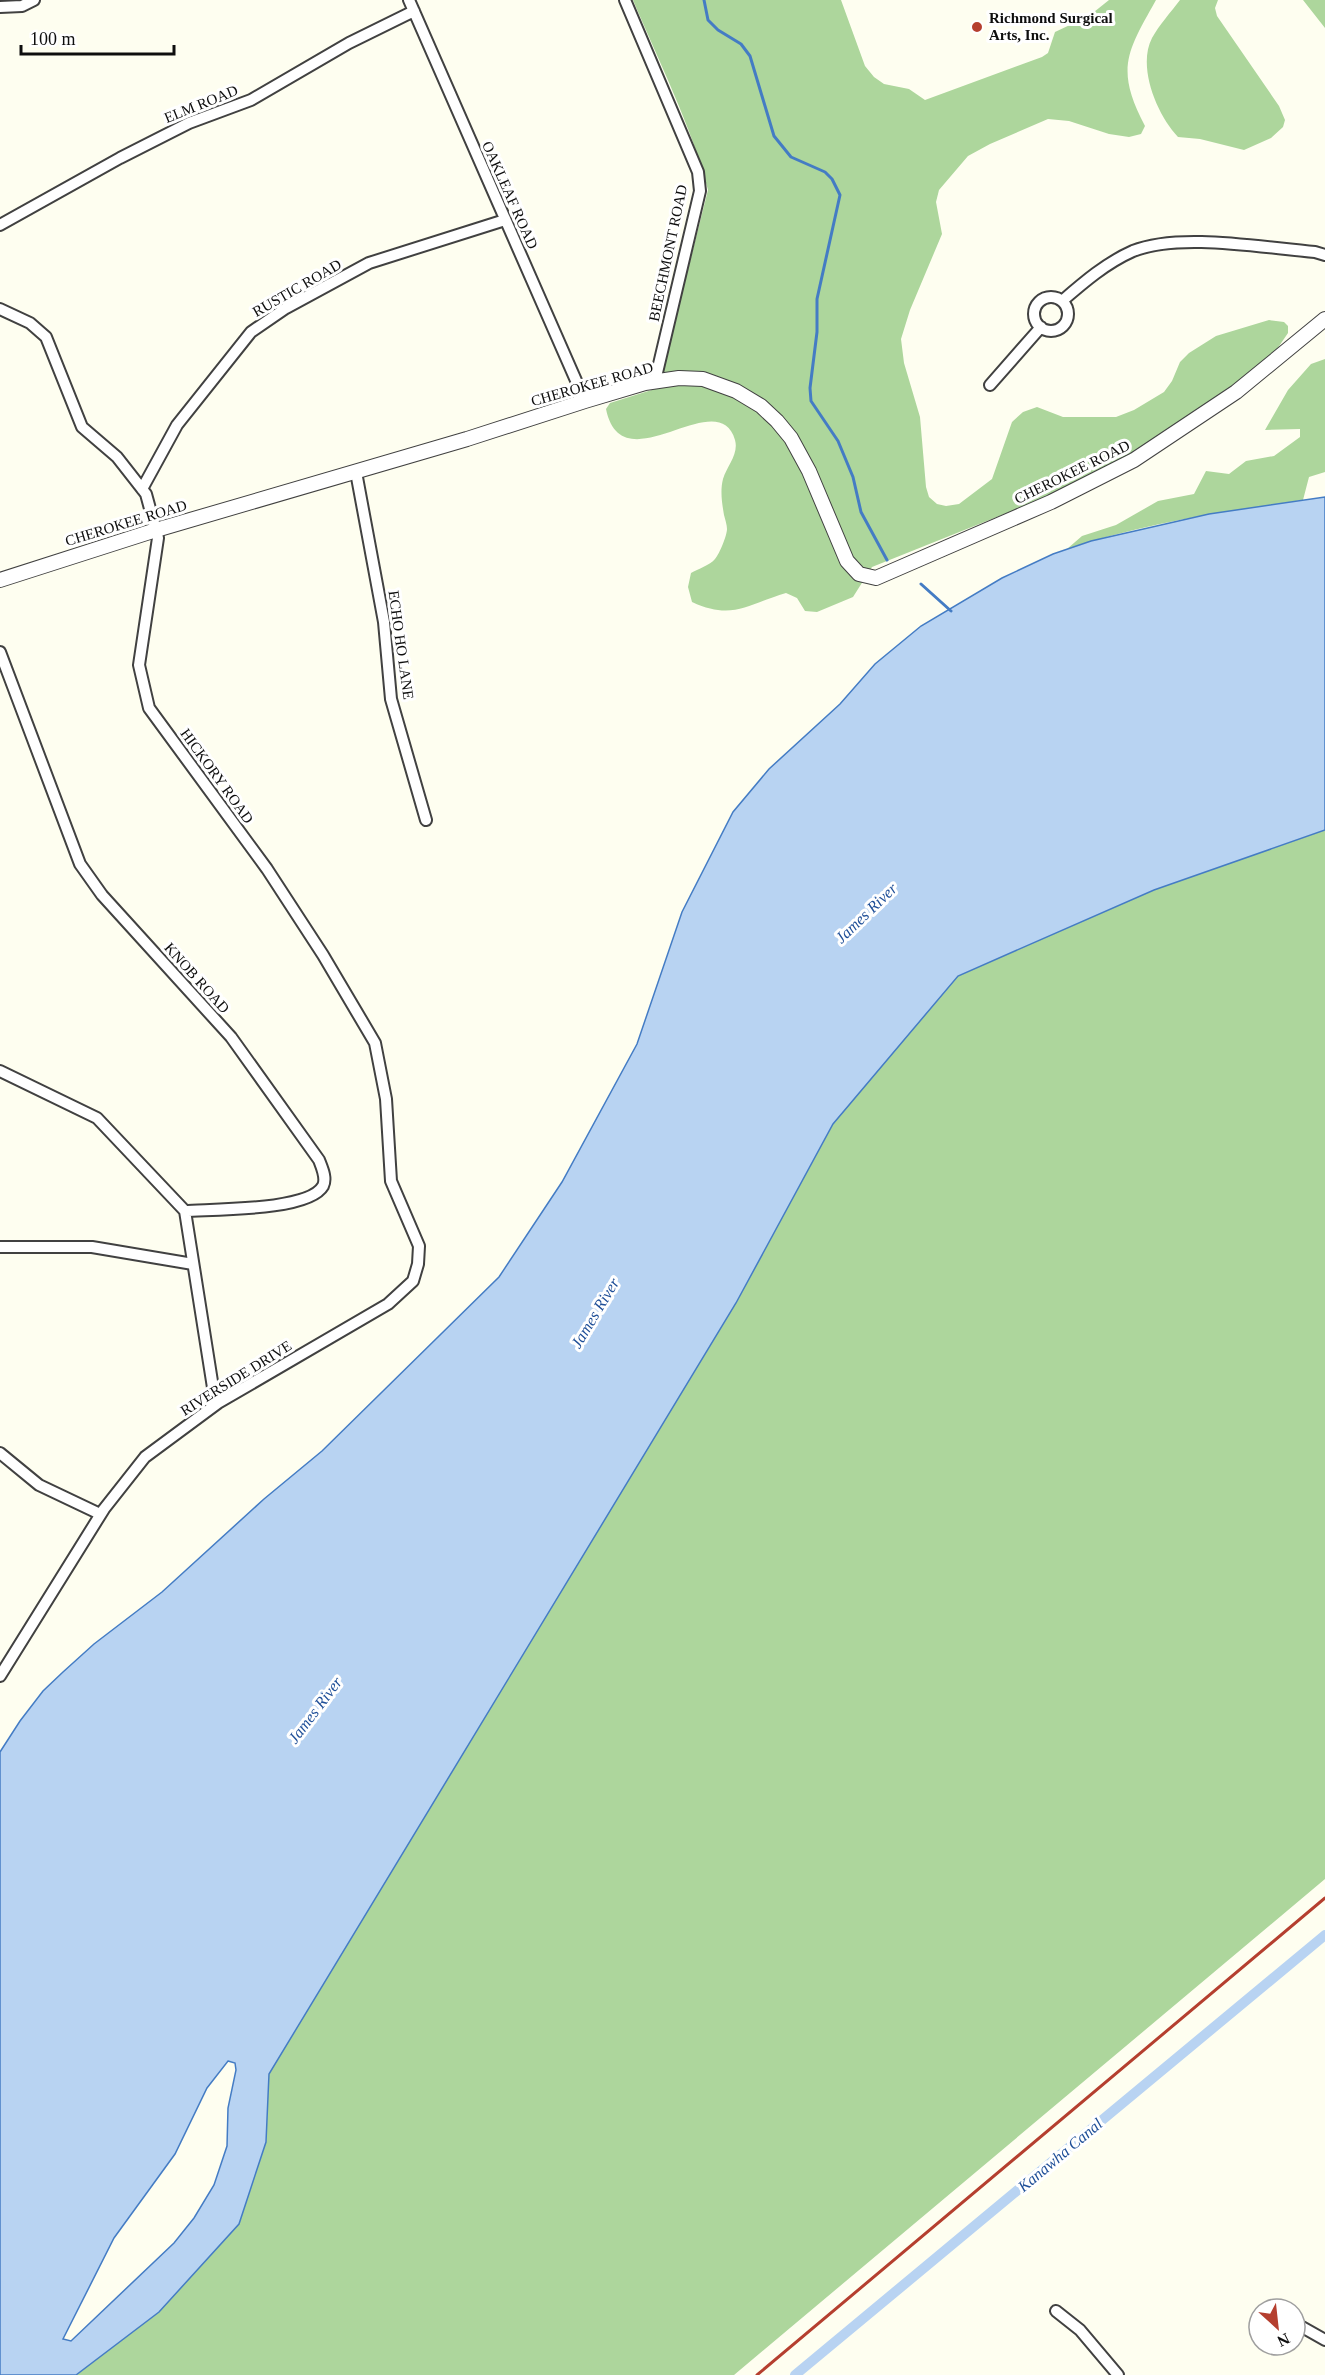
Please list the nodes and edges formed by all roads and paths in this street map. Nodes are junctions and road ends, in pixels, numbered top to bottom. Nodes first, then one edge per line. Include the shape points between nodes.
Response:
1 (34, 0) edge
2 (409, 0) edge
3 (625, 0) edge
4 (0, 7) edge
5 (414, 11) junction
6 (505, 220) junction
7 (0, 225) edge
8 (1325, 255) edge
9 (1062, 301) junction
10 (0, 309) edge
11 (1325, 319) edge
12 (1041, 327) junction
13 (655, 381) junction
14 (990, 385) dead end
15 (585, 401) junction
16 (356, 471) junction
17 (142, 489) junction
18 (156, 530) junction
19 (0, 580) edge
20 (0, 652) edge
21 (426, 820) dead end
22 (1, 1072) edge
23 (184, 1211) junction
24 (0, 1247) edge
25 (193, 1264) junction
26 (413, 1281) joint
27 (218, 1403) junction
28 (0, 1453) edge
29 (100, 1514) junction
30 (0, 1676) edge
31 (1056, 2311) dead end
32 (1307, 2330) edge
33 (1325, 2340) edge
34 (1118, 2375) edge

1 - 4 street via 21,6
2 - 5 street, OAKLEAF ROAD
3 - 13 street, BEECHMONT ROAD via 698,172 700,191
5 - 6 street, OAKLEAF ROAD
5 - 7 street, ELM ROAD via 349,43 251,100 189,123 120,158
6 - 15 street, OAKLEAF ROAD
6 - 17 street, RUSTIC ROAD via 369,263 286,308 251,332 177,425
8 - 9 street via 1192,242 1151,245 1111,262
9 - 12 street via 1068,311 1062,327 1051,331
9 - 12 street via 1047,297 1038,303 1035,316
10 - 17 street, HICKORY ROAD via 30,323 46,337 82,427 117,457
11 - 13 street, CHEROKEE ROAD via 1236,392 1134,460 1051,502 876,578 859,574 846,561 807,465 791,438 769,413 736,391 709,381
12 - 14 street
13 - 15 street, CHEROKEE ROAD
15 - 16 street, CHEROKEE ROAD
16 - 18 street, CHEROKEE ROAD
16 - 21 street, ECHO HO LANE via 384,622 391,699
17 - 18 street, HICKORY ROAD
18 - 19 street, CHEROKEE ROAD
18 - 26 street, HICKORY ROAD via 140,665 149,708 267,869 375,1043 386,1098 391,1181 419,1246
20 - 23 street, KNOB ROAD via 80,864 102,895 231,1037 320,1160 325,1179 322,1187 315,1196 302,1201
22 - 23 street via 97,1118
23 - 25 street
24 - 25 street via 92,1247
25 - 27 street
26 - 27 street, RIVERSIDE DRIVE via 388,1304
27 - 29 street, RIVERSIDE DRIVE via 145,1457
28 - 29 street via 39,1485
29 - 30 street, RIVERSIDE DRIVE
31 - 34 street via 1080,2330
32 - 33 street

